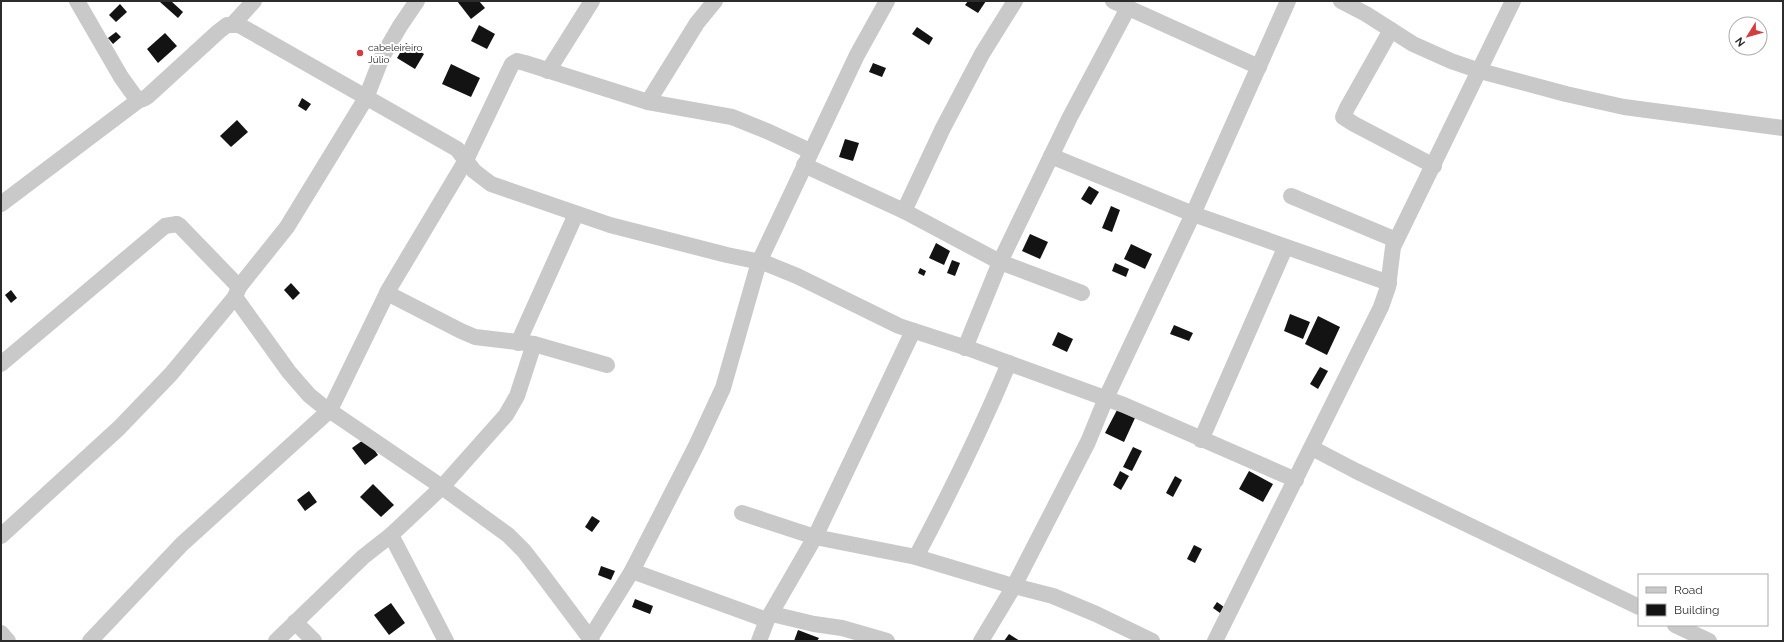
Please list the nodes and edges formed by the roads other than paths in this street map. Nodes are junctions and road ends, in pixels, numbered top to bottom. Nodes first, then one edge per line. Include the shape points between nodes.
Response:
1 (77, 1) edge
2 (254, 1) edge
3 (417, 1) edge
4 (592, 1) edge
5 (715, 1) edge
6 (887, 1) edge
7 (1015, 1) edge
8 (1113, 1) edge
9 (1288, 1) edge
10 (1341, 1) edge
11 (1513, 1) edge
12 (1128, 8) junction
13 (234, 24) junction
14 (1391, 30) junction
15 (1259, 67) junction
16 (548, 71) junction
17 (1480, 71) junction
18 (366, 98) junction
19 (139, 100) junction
20 (648, 102) junction
21 (1783, 128) edge
22 (1051, 156) junction
23 (807, 158) junction
24 (466, 160) junction
25 (1434, 166) junction
26 (1291, 196) dead end
27 (1, 204) edge
28 (904, 211) junction
29 (576, 214) junction
30 (1193, 214) junction
31 (1396, 240) junction
32 (1285, 248) junction
33 (759, 262) junction
34 (1000, 262) junction
35 (1388, 283) junction
36 (237, 292) junction
37 (1082, 292) dead end
38 (387, 293) junction
39 (913, 331) junction
40 (518, 343) junction
41 (534, 344) junction
42 (965, 348) junction
43 (1009, 363) junction
44 (1, 364) edge
45 (607, 365) dead end
46 (1106, 398) junction
47 (330, 410) junction
48 (1201, 440) junction
49 (1312, 448) junction
50 (1296, 480) junction
51 (442, 487) junction
52 (742, 513) dead end
53 (391, 535) junction
54 (1, 536) edge
55 (815, 537) junction
56 (916, 557) junction
57 (632, 571) junction
58 (1014, 586) junction
59 (1638, 608) edge
60 (770, 617) junction
61 (295, 622) junction
62 (1677, 626) edge
63 (1, 633) edge
64 (591, 639) edge
65 (8, 641) edge
66 (90, 641) edge
67 (276, 641) edge
68 (314, 641) edge
69 (446, 641) edge
70 (759, 641) edge
71 (887, 641) edge
72 (981, 641) edge
73 (1152, 641) edge
74 (1215, 641) edge
75 (1709, 641) edge

1 - 19 street via 121,77
2 - 13 street
3 - 18 street via 382,57
4 - 16 street
5 - 20 street via 697,23
6 - 23 street via 857,55
7 - 28 street via 978,61
8 - 12 street
9 - 15 street
10 - 14 street
11 - 17 street
12 - 15 street
12 - 22 street
13 - 18 street via 244,27
13 - 19 street via 227,25 218,32 148,96
14 - 17 street via 1432,53
14 - 25 street via 1343,117
15 - 30 street
16 - 20 street
16 - 24 street via 517,61 512,64
17 - 21 street via 1624,108
17 - 25 street
18 - 24 street via 457,149
18 - 36 street via 287,227
19 - 27 street
20 - 23 street via 732,117 769,132
22 - 30 street
22 - 34 street
23 - 28 street
23 - 33 street
24 - 29 street via 474,172 491,184
24 - 38 street
25 - 31 street
26 - 31 street
28 - 34 street
29 - 33 street via 632,231
29 - 40 street
30 - 32 street via 1279,243
30 - 46 street
31 - 35 street
32 - 35 street
32 - 48 street
33 - 39 street via 797,276
33 - 57 street via 724,388
34 - 37 street
34 - 42 street
35 - 49 street via 1381,307
36 - 44 street via 180,226 165,226
36 - 47 street via 289,372 309,395
36 - 54 street via 171,374 119,428
38 - 40 street via 475,337
38 - 47 street
39 - 42 street
39 - 55 street
40 - 41 street
41 - 45 street
41 - 51 street via 517,396 506,415
42 - 43 street
43 - 46 street
43 - 56 street via 984,423
46 - 48 street
46 - 58 street via 1088,442
47 - 51 street
47 - 66 street via 182,544
48 - 50 street
49 - 50 street
49 - 59 street
50 - 74 street
51 - 53 street
51 - 64 street via 524,551
52 - 55 street
53 - 61 street via 363,557
53 - 69 street
55 - 56 street
55 - 60 street
56 - 58 street
57 - 60 street
57 - 64 street
58 - 72 street
58 - 73 street via 1053,596
60 - 70 street
60 - 71 street via 842,628
61 - 67 street
61 - 68 street
62 - 75 street
63 - 65 street

